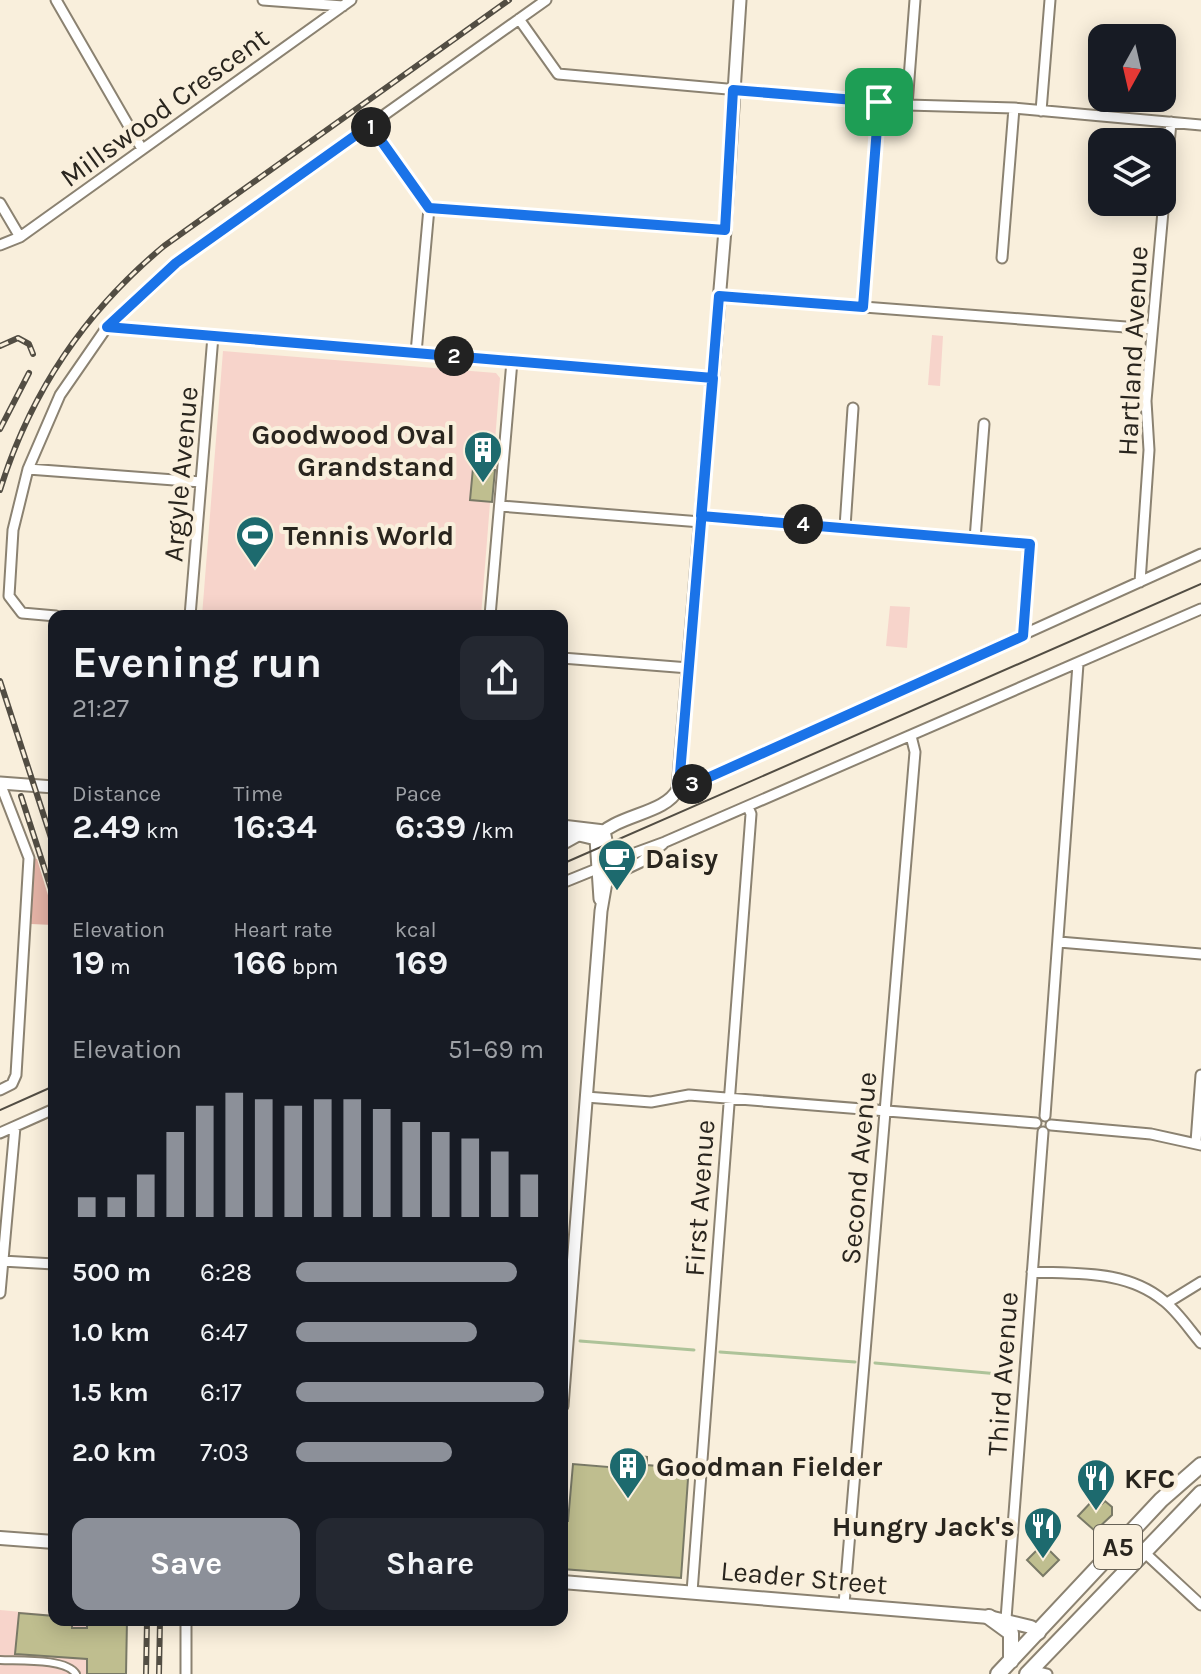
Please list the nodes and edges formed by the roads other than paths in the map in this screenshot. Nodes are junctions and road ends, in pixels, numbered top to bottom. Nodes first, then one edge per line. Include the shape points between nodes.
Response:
1 (56, 0) edge
2 (263, 0) edge
3 (546, 0) edge
4 (740, 0) edge
5 (915, 0) edge
6 (1050, 0) edge
7 (347, 3) edge
8 (519, 19) junction
9 (733, 90) junction
10 (879, 102) junction
11 (907, 105) junction
12 (1014, 108) junction
13 (1041, 111) junction
14 (1171, 122) junction
15 (370, 125) junction
16 (1201, 125) edge
17 (142, 149) junction
18 (0, 203) edge
19 (429, 208) junction
20 (725, 230) junction
21 (20, 237) junction
22 (0, 245) edge
23 (1002, 258) dead end
24 (719, 296) junction
25 (863, 307) junction
26 (107, 327) junction
27 (1152, 329) junction
28 (213, 336) junction
29 (416, 353) junction
30 (512, 361) junction
31 (713, 378) junction
32 (853, 408) dead end
33 (984, 424) dead end
34 (28, 469) junction
35 (201, 482) junction
36 (500, 506) junction
37 (701, 519) junction
38 (845, 527) junction
39 (975, 539) junction
40 (1201, 554) edge
41 (1140, 582) junction
42 (1201, 609) edge
43 (190, 610) edge
44 (491, 610) edge
45 (48, 615) edge
46 (1023, 636) junction
47 (568, 658) edge
48 (1078, 664) junction
49 (689, 668) junction
50 (911, 736) junction
51 (0, 783) edge
52 (679, 786) junction
53 (48, 787) edge
54 (748, 807) junction
55 (568, 829) edge
56 (568, 830) edge
57 (580, 835) junction
58 (600, 835) junction
59 (568, 842) edge
60 (665, 842) junction
61 (610, 854) junction
62 (599, 868) junction
63 (609, 877) junction
64 (568, 881) edge
65 (601, 911) junction
66 (1059, 942) junction
67 (1201, 954) edge
68 (1201, 1075) edge
69 (0, 1090) edge
70 (586, 1097) junction
71 (729, 1098) junction
72 (48, 1112) edge
73 (885, 1113) junction
74 (1047, 1124) junction
75 (15, 1127) junction
76 (0, 1133) edge
77 (1198, 1143) edge
78 (2, 1261) junction
79 (48, 1264) edge
80 (1032, 1272) junction
81 (1201, 1282) edge
82 (568, 1285) edge
83 (0, 1293) edge
84 (1167, 1303) junction
85 (1201, 1343) edge
86 (1201, 1465) edge
87 (1197, 1496) edge
88 (1161, 1500) junction
89 (1137, 1526) junction
90 (1165, 1531) junction
91 (0, 1538) edge
92 (48, 1542) edge
93 (1145, 1553) junction
94 (568, 1582) edge
95 (692, 1592) junction
96 (1092, 1603) junction
97 (844, 1604) junction
98 (1201, 1605) edge
99 (989, 1617) junction
100 (1006, 1619) junction
101 (186, 1626) edge
102 (1039, 1633) junction
103 (0, 1660) edge
104 (1011, 1661) junction
105 (74, 1671) edge
106 (1028, 1673) edge
107 (186, 1674) edge
108 (998, 1674) edge
109 (1047, 1674) edge

1 - 17 street
2 - 7 street
3 - 8 street
4 - 9 street
5 - 11 street
6 - 13 street
7 - 17 street, Millswood Crescent
8 - 9 street via 558,74
8 - 15 street
9 - 10 street
9 - 20 street
10 - 11 street
10 - 25 street
11 - 12 street
12 - 13 street
12 - 23 street
13 - 14 street
14 - 16 street
14 - 27 street, Hartland Avenue
15 - 19 street
15 - 26 street via 176,263
17 - 21 street, Millswood Crescent
18 - 21 street
19 - 20 street
19 - 29 street
20 - 24 street
21 - 22 street, Millswood Crescent
24 - 25 street
24 - 31 street
25 - 27 street
26 - 28 street
26 - 34 street via 60,395
27 - 41 street, Hartland Avenue
28 - 29 street
28 - 35 street, Argyle Avenue
29 - 30 street
30 - 31 street
30 - 36 street
31 - 37 street
32 - 38 street
33 - 39 street
34 - 35 street
34 - 45 street via 13,530 9,596 22,613
35 - 43 street, Argyle Avenue
36 - 37 street
36 - 44 street
37 - 38 street
37 - 49 street
38 - 39 street
39 - 46 street via 1030,544
40 - 41 street
41 - 46 street
42 - 48 street
46 - 52 street via 694,784
47 - 49 street
48 - 50 street
48 - 66 street, Third Avenue
49 - 52 street
50 - 54 street
50 - 73 street, Second Avenue via 915,752
51 - 53 street
51 - 69 street via 29,858 14,1081
52 - 58 street via 668,801
54 - 60 street
54 - 71 street, First Avenue
55 - 58 street
56 - 57 street
57 - 58 street
57 - 59 street
58 - 61 street
58 - 62 street
60 - 61 street via 624,857
60 - 63 street via 641,862
61 - 63 street
62 - 64 street
62 - 65 street
63 - 65 street
65 - 70 street
66 - 67 street
66 - 74 street, Third Avenue
68 - 77 street
70 - 71 street via 651,1102 689,1095
70 - 82 street
71 - 73 street
71 - 95 street, First Avenue
72 - 75 street
73 - 74 street via 1036,1123 1038,1118
73 - 97 street, Second Avenue
74 - 77 street
74 - 80 street, Third Avenue
75 - 76 street
75 - 78 street
78 - 79 street
78 - 83 street
80 - 84 street via 1131,1281
80 - 100 street, Third Avenue
81 - 84 street
84 - 85 street
86 - 88 highway, A5
87 - 88 highway via 1171,1512 1162,1508
87 - 90 highway, A5
88 - 89 highway, A5
89 - 90 highway via 1154,1520
89 - 102 highway, A5
90 - 93 highway, A5
91 - 92 main road
93 - 96 highway, A5
93 - 98 street
94 - 95 main road, Leader Street
95 - 97 main road, Leader Street
96 - 102 highway via 1064,1624
96 - 106 highway, A5
97 - 99 main road, Leader Street
99 - 100 main road, Leader Street
99 - 104 highway via 1011,1633
100 - 102 main road, Leader Street
101 - 107 street
102 - 104 highway, A5
102 - 106 highway via 1040,1652
103 - 105 street via 63,1664
104 - 108 highway, A5
106 - 109 street

